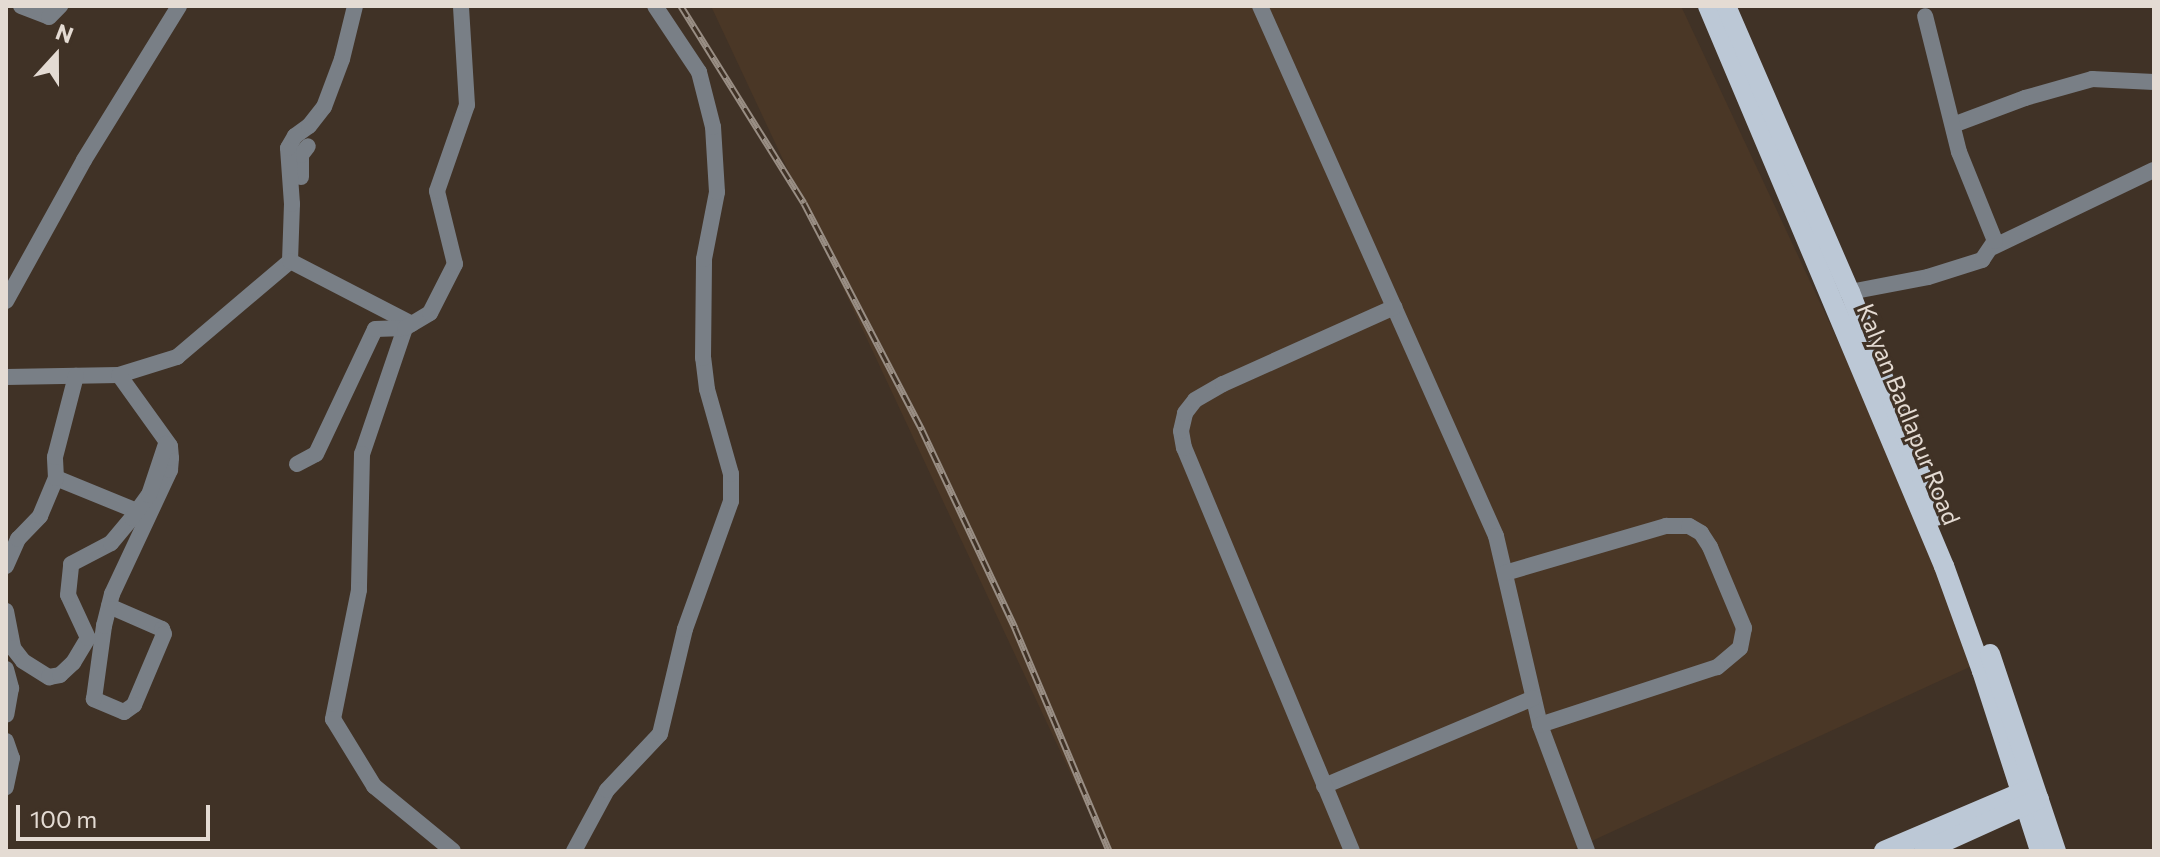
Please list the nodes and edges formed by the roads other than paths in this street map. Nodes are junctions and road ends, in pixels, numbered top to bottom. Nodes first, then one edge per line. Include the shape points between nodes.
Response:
1 (21, 6) edge
2 (60, 6) edge
3 (179, 6) edge
4 (355, 6) edge
5 (461, 6) edge
6 (655, 6) edge
7 (1260, 6) edge
8 (1708, 6) edge
9 (1726, 6) edge
10 (1925, 16) dead end
11 (2154, 82) edge
12 (1953, 125) junction
13 (308, 146) dead end
14 (2154, 170) edge
15 (301, 177) junction
16 (1993, 247) junction
17 (290, 261) junction
18 (1850, 292) junction
19 (6, 301) edge
20 (1394, 307) junction
21 (408, 326) junction
22 (1870, 366) junction
23 (119, 375) junction
24 (76, 376) junction
25 (6, 377) edge
26 (167, 442) junction
27 (297, 464) dead end
28 (56, 478) junction
29 (137, 511) junction
30 (6, 566) edge
31 (1505, 573) junction
32 (109, 606) junction
33 (6, 611) edge
34 (6, 669) edge
35 (1533, 698) junction
36 (6, 715) edge
37 (1540, 725) junction
38 (6, 741) edge
39 (1324, 786) junction
40 (6, 787) edge
41 (2031, 796) junction
42 (453, 851) edge
43 (574, 851) edge
44 (1352, 851) edge
45 (1587, 851) edge
46 (1884, 851) edge
47 (1924, 851) edge
48 (2040, 851) edge
49 (2056, 851) edge

1 - 2 street via 49,17
3 - 19 street via 84,160
4 - 15 street via 324,107 288,148
5 - 21 street via 467,105 437,191 455,264 430,313
6 - 43 street via 699,72 713,127 717,192 704,259 703,358 731,474 731,501 685,629 660,734 607,790
7 - 20 street
8 - 22 main road, Kalyan Badlapur Road
9 - 18 main road, Kalyan Badlapur Road
10 - 12 street
11 - 12 street via 2092,79
12 - 16 street via 1959,152 1994,232
13 - 15 street via 301,155
14 - 16 street
15 - 17 street
16 - 18 street via 1982,260 1928,277
17 - 21 street
17 - 23 street via 177,357
18 - 22 main road, Kalyan Badlapur Road
20 - 31 street via 1496,536
20 - 39 street via 1195,400 1181,431
21 - 27 street via 375,329 316,454
21 - 42 street via 362,454 359,590 333,719 374,786
22 - 41 main road, Kalyan Badlapur Road
23 - 24 street
23 - 26 street
24 - 25 street
24 - 28 street via 55,457
26 - 29 street via 149,495
26 - 32 street via 170,470
28 - 29 street
28 - 30 street via 40,516 18,539
29 - 33 street via 111,543 71,564 68,595 88,638 60,675 49,677 23,661 13,648
31 - 35 street
31 - 37 street via 1666,526 1689,526 1710,547 1744,628 1740,648 1717,667
32 - 32 street via 164,634 134,705 124,712 100,703 93,693
34 - 36 street via 11,688
35 - 37 street
35 - 39 street
37 - 45 street
38 - 40 street via 12,758
39 - 44 street
41 - 46 main road
41 - 47 main road
41 - 48 main road, Kalyan Badlapur Road
41 - 49 main road, Kalyan Badlapur Road

